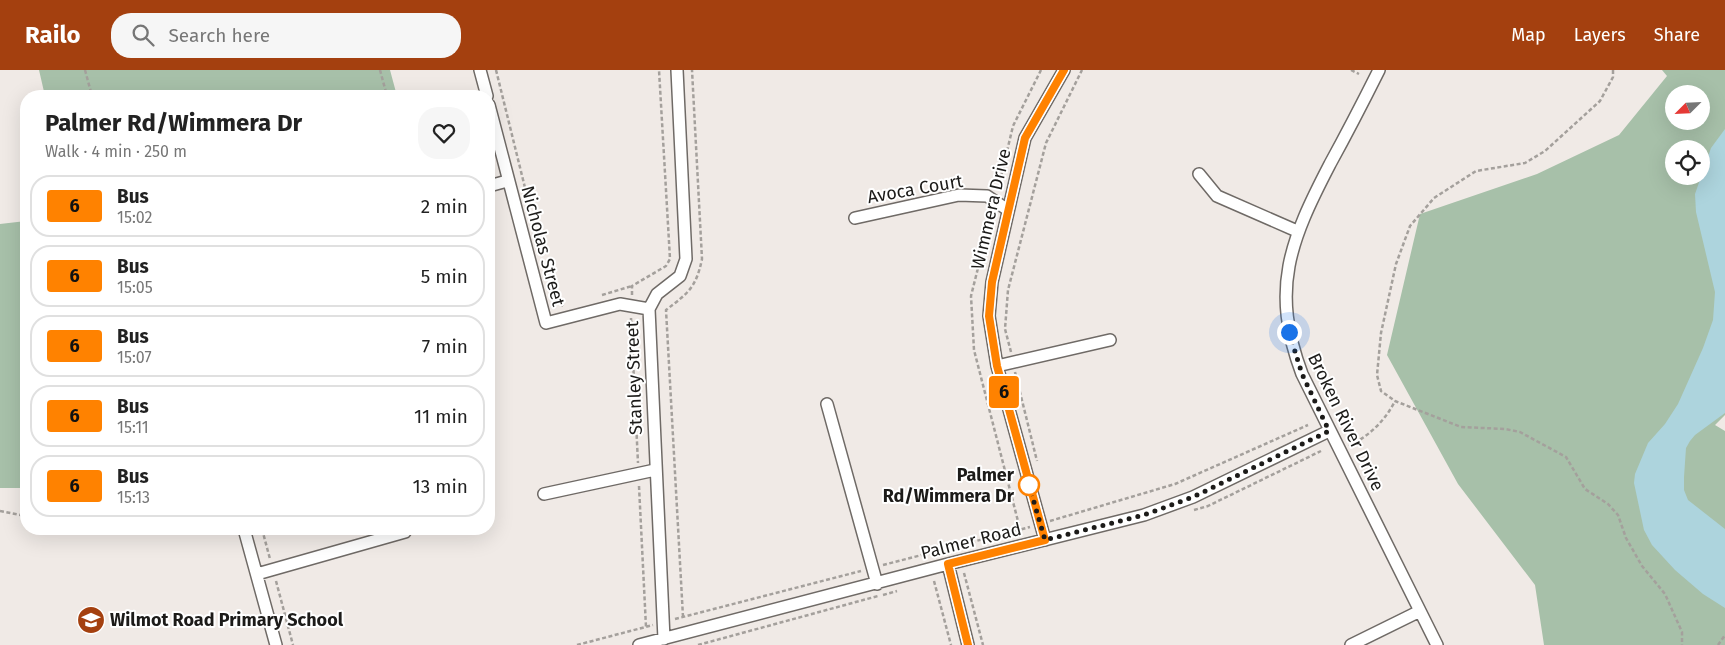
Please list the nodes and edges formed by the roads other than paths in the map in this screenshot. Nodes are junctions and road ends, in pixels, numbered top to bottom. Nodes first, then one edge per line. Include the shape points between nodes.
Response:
1 (480, 70) edge
2 (676, 70) edge
3 (1064, 70) edge
4 (1378, 71) edge
5 (485, 90) edge
6 (495, 130) edge
7 (1199, 174) dead end
8 (507, 181) junction
9 (495, 184) edge
10 (1008, 210) junction
11 (855, 218) dead end
12 (1297, 231) junction
13 (649, 309) junction
14 (1110, 340) dead end
15 (997, 366) junction
16 (827, 404) dead end
17 (1329, 431) junction
18 (655, 470) junction
19 (544, 494) dead end
20 (246, 535) edge
21 (395, 535) edge
22 (1045, 540) junction
23 (948, 564) junction
24 (257, 574) junction
25 (877, 584) junction
26 (1420, 611) junction
27 (664, 639) junction
28 (276, 645) edge
29 (639, 645) edge
30 (968, 645) edge
31 (1351, 645) edge
32 (1437, 645) edge

1 - 5 street
2 - 13 street, Stanley Street via 686,259 680,276 656,294
3 - 10 street, Wimmera Drive via 1025,138
4 - 12 street, Broken River Drive
6 - 8 street, Nicholas Street
7 - 12 street via 1217,196
8 - 9 street
8 - 13 street, Nicholas Street via 546,323 620,304
10 - 11 street, Avoca Court via 988,196 959,195
10 - 15 street, Wimmera Drive via 992,282 989,316
12 - 17 street, Broken River Drive via 1286,286 1289,332 1302,374
13 - 18 street, Stanley Street
14 - 15 street
15 - 22 street, Wimmera Drive via 1046,523
16 - 25 street
17 - 22 street, Palmer Road via 1193,497 1144,515
17 - 26 street, Broken River Drive
18 - 19 street
18 - 27 street, Stanley Street
20 - 24 street
21 - 24 street
22 - 23 street, Palmer Road
23 - 25 street, Palmer Road
23 - 30 street
24 - 28 street
25 - 27 street, Palmer Road
26 - 31 street
26 - 32 street, Broken River Drive
27 - 29 street, Palmer Road

